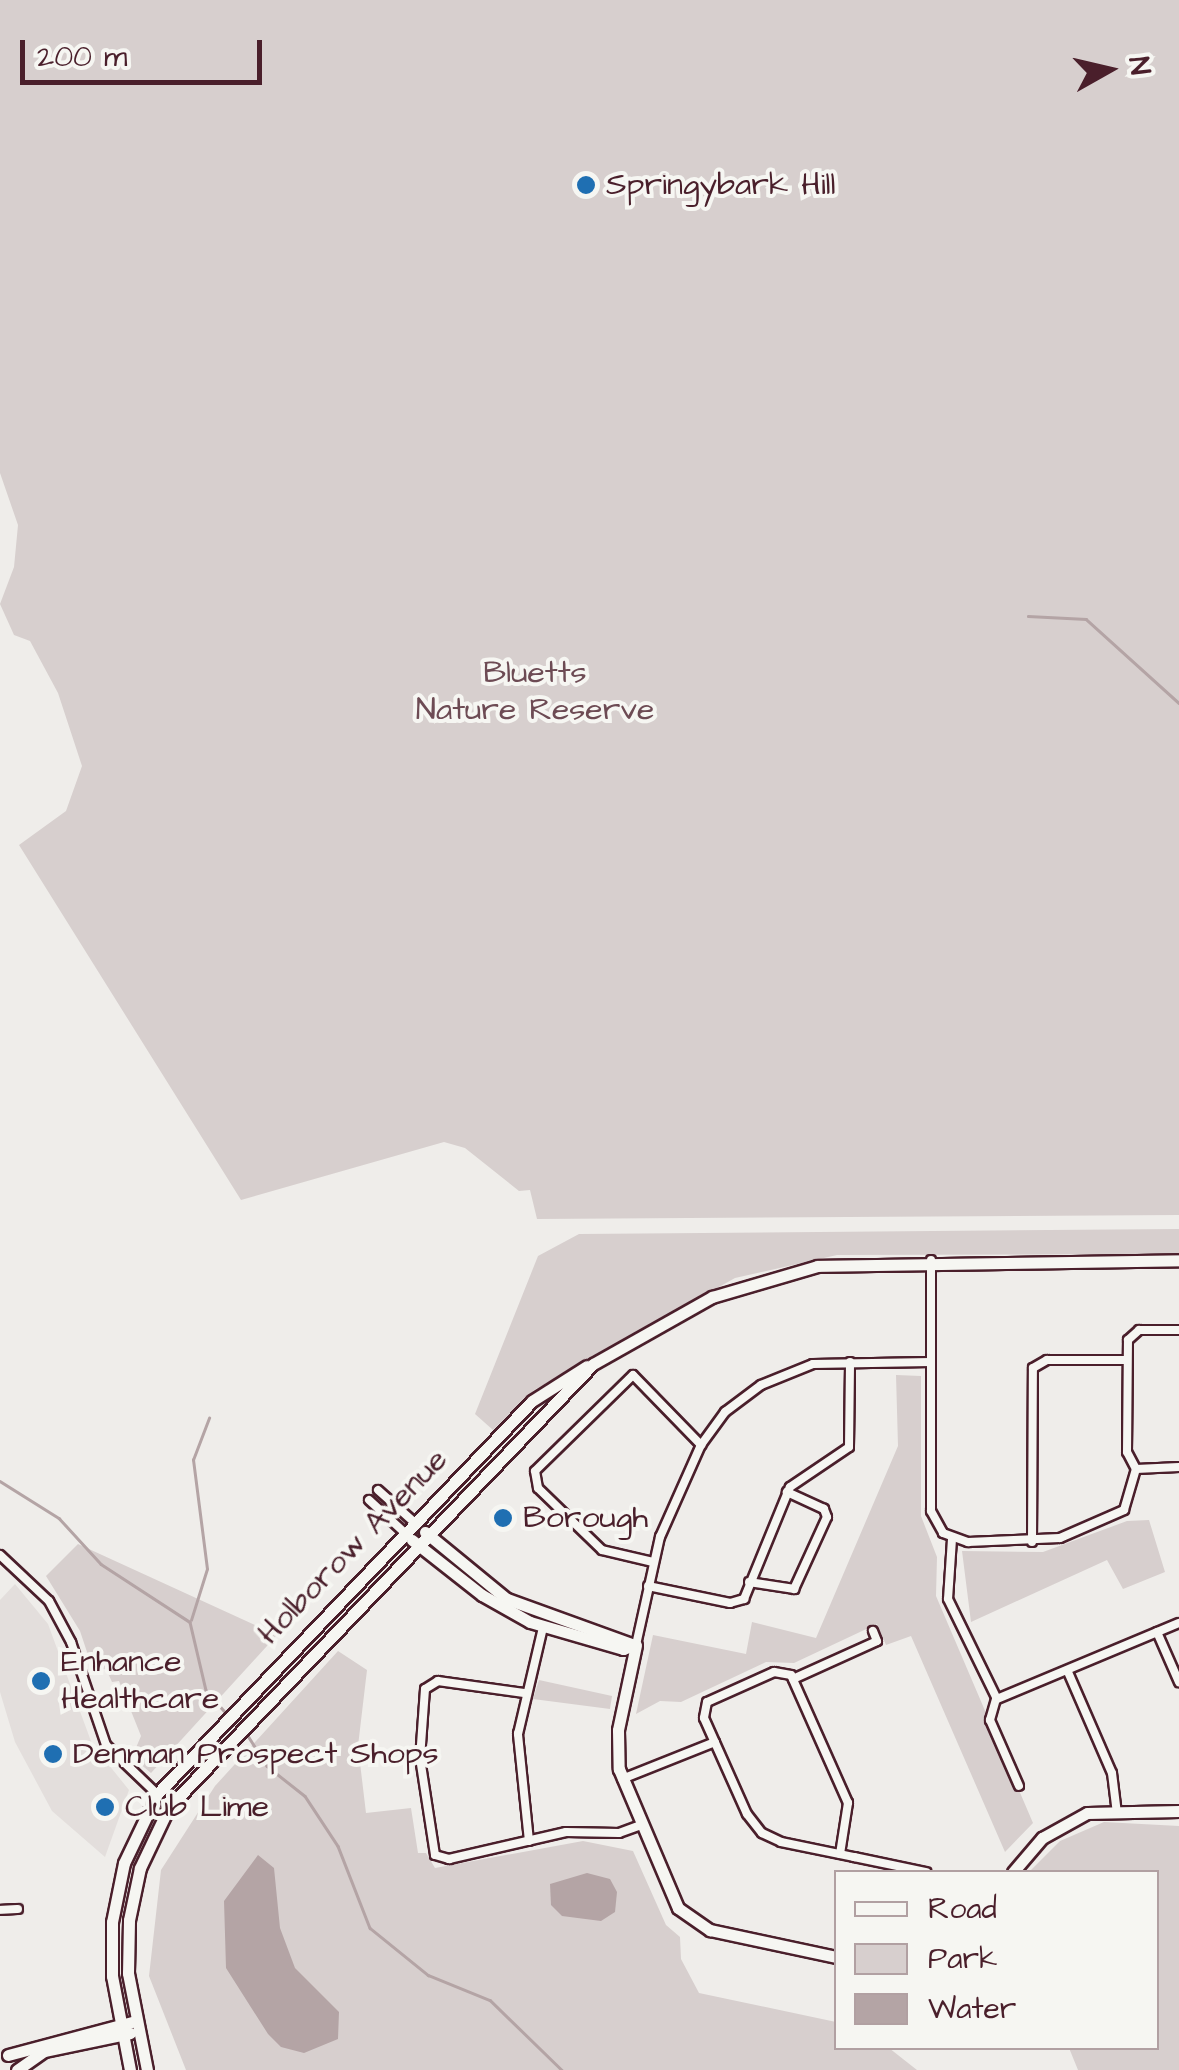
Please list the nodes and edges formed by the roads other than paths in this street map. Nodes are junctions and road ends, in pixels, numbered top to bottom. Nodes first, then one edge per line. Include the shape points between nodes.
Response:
1 (931, 1260) junction
2 (1179, 1260) edge
3 (1179, 1330) edge
4 (1127, 1360) junction
5 (850, 1362) junction
6 (931, 1362) junction
7 (593, 1364) junction
8 (701, 1445) junction
9 (1179, 1467) edge
10 (1136, 1469) junction
11 (378, 1490) dead end
12 (787, 1492) junction
13 (369, 1500) dead end
14 (414, 1523) junction
15 (405, 1534) junction
16 (428, 1534) junction
17 (952, 1539) junction
18 (1032, 1542) junction
19 (418, 1545) junction
20 (0, 1555) edge
21 (653, 1562) junction
22 (749, 1582) junction
23 (648, 1586) junction
24 (1179, 1623) edge
25 (542, 1627) junction
26 (873, 1631) dead end
27 (1157, 1632) junction
28 (636, 1646) joint
29 (1068, 1672) junction
30 (793, 1679) junction
31 (1179, 1682) edge
32 (524, 1692) junction
33 (996, 1699) junction
34 (715, 1742) junction
35 (622, 1779) junction
36 (1019, 1786) dead end
37 (157, 1794) junction
38 (170, 1805) junction
39 (1116, 1808) junction
40 (1179, 1811) edge
41 (641, 1824) junction
42 (529, 1840) junction
43 (840, 1854) junction
44 (916, 1870) edge
45 (1014, 1870) edge
46 (18, 1908) dead end
47 (0, 1910) edge
48 (834, 1957) edge
49 (137, 2026) junction
50 (122, 2029) junction
51 (3, 2054) edge
52 (17, 2070) edge
53 (130, 2070) edge
54 (147, 2070) edge

1 - 2 main road, Holborow Avenue
1 - 6 street
1 - 7 main road, Holborow Avenue via 835,1263 763,1278 696,1304
3 - 4 street via 1135,1332
4 - 10 street via 1127,1452
4 - 18 street via 1047,1360 1033,1368
5 - 6 street
5 - 8 street via 804,1366 760,1385 725,1412
5 - 12 street via 850,1447 805,1472
6 - 17 street via 931,1511
7 - 14 main road, Holborow Avenue via 532,1401
7 - 16 main road, Holborow Avenue
8 - 21 street
8 - 21 street via 632,1375 534,1471 538,1488 602,1550
9 - 10 street
10 - 18 street via 1122,1512 1069,1536
11 - 14 street
12 - 22 street
12 - 22 street via 824,1508 826,1518 794,1588
13 - 15 street
14 - 15 main road, Holborow Avenue
14 - 16 main road
15 - 19 main road
15 - 37 main road, Holborow Avenue
16 - 19 main road, Holborow Avenue
16 - 25 main road via 507,1599 634,1645 624,1649
17 - 18 street
17 - 33 street via 948,1599
19 - 25 main road via 498,1606
19 - 38 main road, Holborow Avenue
20 - 37 street via 49,1600 71,1642 106,1745
21 - 23 street
22 - 23 street via 745,1597 734,1603
23 - 28 street
24 - 27 street
25 - 32 street
26 - 30 street via 877,1641
27 - 29 street
27 - 31 street
28 - 35 main road via 618,1730
29 - 33 street
29 - 39 street via 1112,1773
30 - 34 street via 774,1672 709,1701 703,1714
30 - 43 street via 848,1803
32 - 42 street via 518,1734
32 - 42 street via 429,1684 420,1758 436,1856
33 - 36 street via 990,1720
34 - 35 street
34 - 43 street via 757,1829 781,1842
35 - 41 main road
37 - 38 main road
37 - 50 main road, Holborow Avenue via 129,1850 115,1904 110,1946
38 - 49 main road, Holborow Avenue via 140,1868 128,1920
39 - 40 main road
39 - 45 main road via 1058,1828
41 - 42 street via 619,1834 580,1830
41 - 48 main road via 678,1908 691,1922
43 - 44 street
46 - 47 street
49 - 50 main road
49 - 54 main road, Holborow Avenue
50 - 51 main road
50 - 52 main road via 44,2051
50 - 53 main road, Holborow Avenue
51 - 52 street

